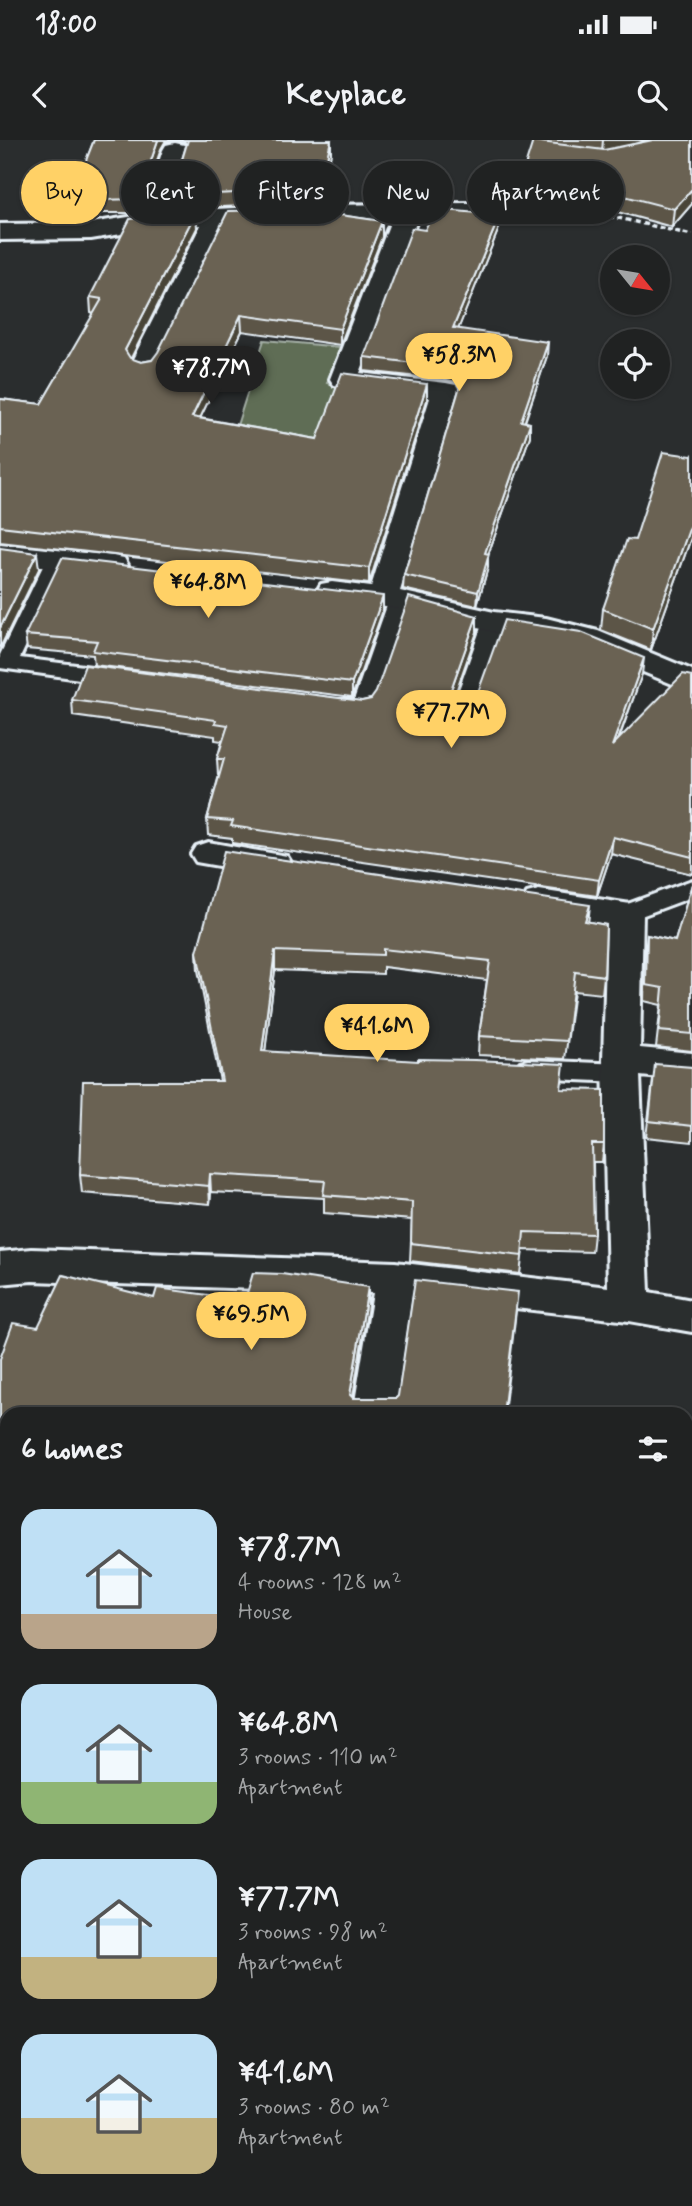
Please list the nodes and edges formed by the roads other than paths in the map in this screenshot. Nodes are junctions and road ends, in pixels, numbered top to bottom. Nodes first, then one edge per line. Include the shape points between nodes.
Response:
1 (175, 150) dead end
2 (171, 161) edge
3 (363, 213) edge
4 (220, 216) edge
5 (130, 224) edge
6 (214, 224) edge
7 (402, 224) edge
8 (0, 232) edge
9 (143, 367) edge
10 (0, 553) edge
11 (57, 558) junction
12 (139, 568) edge
13 (302, 588) edge
14 (392, 598) junction
15 (494, 622) junction
16 (144, 681) edge
17 (692, 682) edge
18 (307, 701) edge
19 (454, 735) edge
20 (208, 854) dead end
21 (302, 868) edge
22 (692, 888) edge
23 (504, 897) edge
24 (625, 914) junction
25 (621, 1066) junction
26 (692, 1067) edge
27 (512, 1068) edge
28 (0, 1268) edge
29 (395, 1278) junction
30 (629, 1305) junction
31 (692, 1316) edge
32 (375, 1407) edge

1 - 2 street
3 - 4 street
5 - 8 street via 91,231
6 - 9 street
7 - 14 street via 344,379 446,391
10 - 11 street
11 - 12 street
11 - 16 lane via 7,663
13 - 14 street
14 - 15 street
14 - 18 lane via 362,708
15 - 17 street via 587,638
15 - 19 lane
20 - 21 street
22 - 24 lane
23 - 24 street
24 - 25 street
25 - 26 street
25 - 27 lane
25 - 30 street
28 - 29 street via 32,1265
29 - 30 street
29 - 32 street
30 - 31 street

